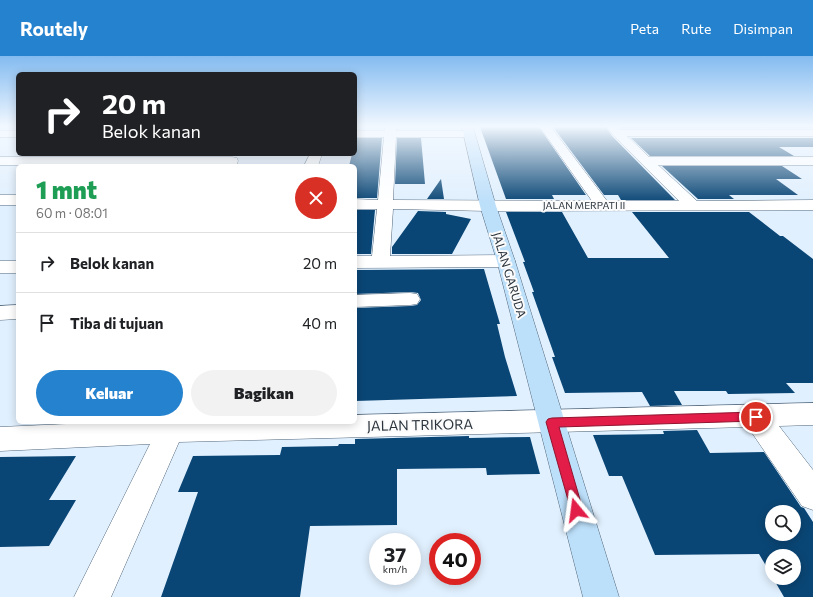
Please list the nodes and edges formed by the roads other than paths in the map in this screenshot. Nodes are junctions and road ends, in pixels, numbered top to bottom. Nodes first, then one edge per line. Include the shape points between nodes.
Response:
1 (14, 152) edge
2 (389, 152) edge
3 (474, 152) edge
4 (563, 152) edge
5 (637, 152) edge
6 (85, 158) edge
7 (0, 160) edge
8 (233, 160) edge
9 (646, 161) junction
10 (813, 161) edge
11 (0, 200) edge
12 (16, 200) edge
13 (357, 204) edge
14 (384, 205) junction
15 (602, 205) junction
16 (813, 205) edge
17 (488, 206) junction
18 (694, 206) junction
19 (506, 261) junction
20 (357, 262) edge
21 (381, 262) junction
22 (16, 266) edge
23 (0, 267) edge
24 (410, 299) dead end
25 (357, 301) edge
26 (16, 312) edge
27 (0, 313) edge
28 (813, 414) edge
29 (756, 417) junction
30 (552, 422) junction
31 (170, 431) junction
32 (0, 439) edge
33 (813, 495) edge
34 (92, 597) edge
35 (601, 597) edge

1 - 7 street
2 - 14 street
3 - 17 street, JALAN GARUDA
4 - 15 street
5 - 9 street
6 - 7 street
6 - 8 street
9 - 10 street
9 - 18 street
11 - 12 street
13 - 14 street, JALAN MERPATI II
14 - 17 street, JALAN MERPATI II
14 - 21 street
15 - 17 street, JALAN MERPATI II
15 - 18 street, JALAN MERPATI II
16 - 18 street, JALAN MERPATI II
17 - 19 street, JALAN GARUDA
19 - 21 street
19 - 30 street, JALAN GARUDA
20 - 21 street
22 - 23 street
24 - 25 street
26 - 27 street
28 - 29 street, JALAN TRIKORA
29 - 30 street, JALAN TRIKORA
29 - 33 street
30 - 31 street, JALAN TRIKORA
30 - 35 street, JALAN GARUDA
31 - 32 street, JALAN TRIKORA
31 - 34 street

